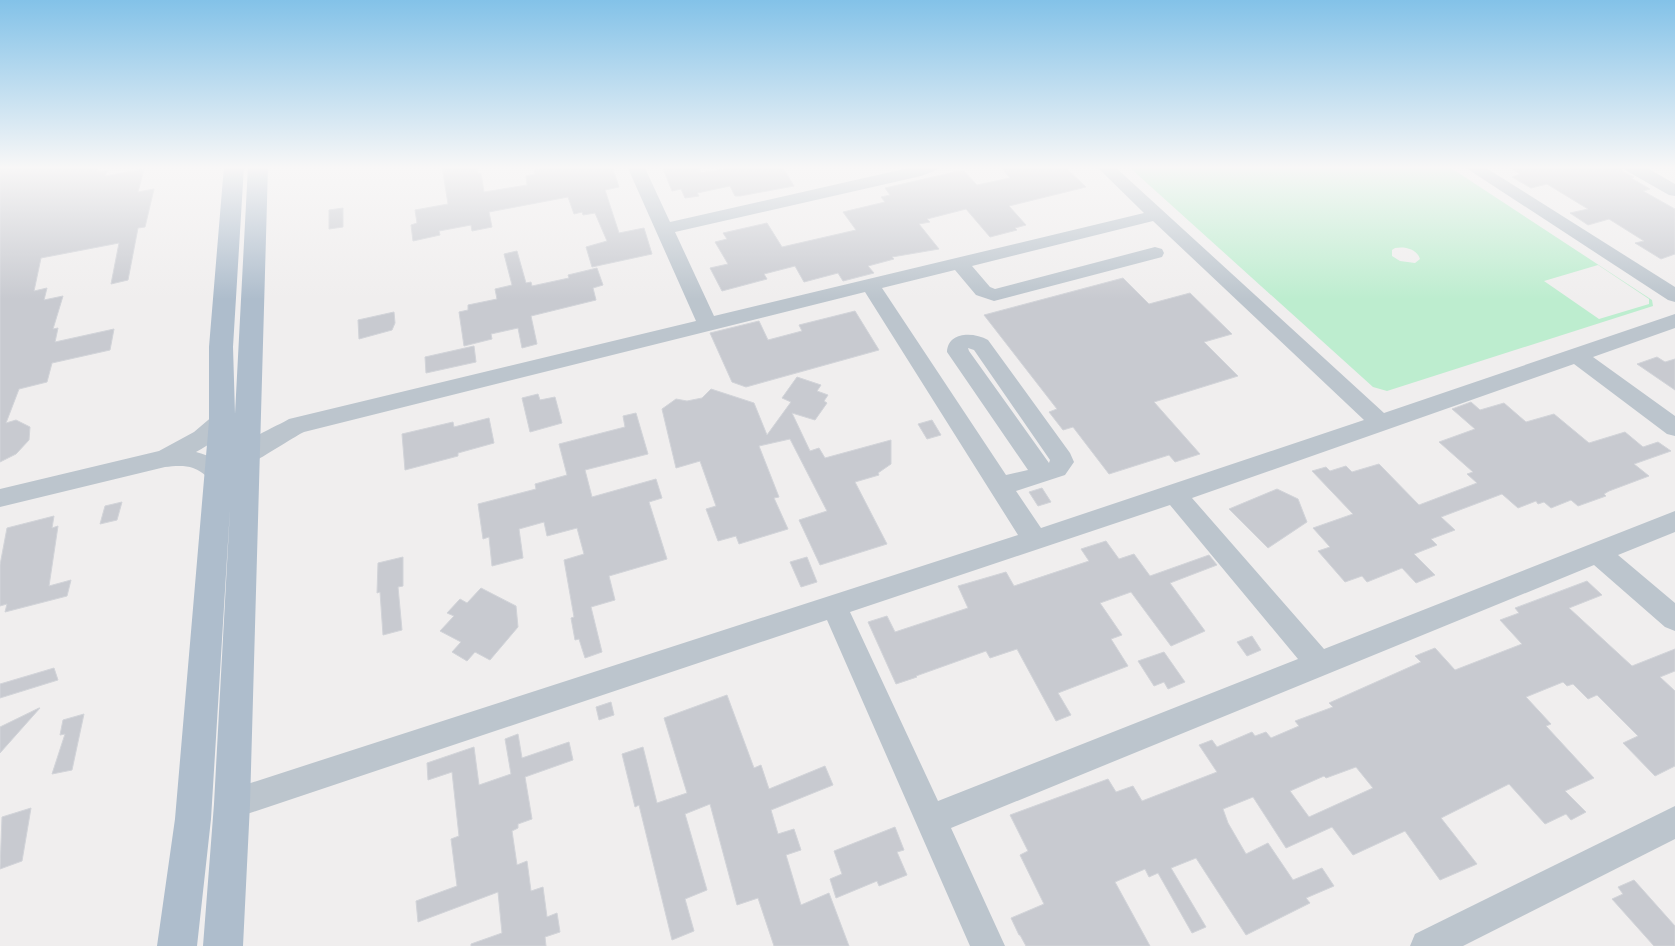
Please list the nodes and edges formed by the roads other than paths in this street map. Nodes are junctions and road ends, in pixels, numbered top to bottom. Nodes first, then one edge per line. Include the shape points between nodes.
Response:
1 (231, 210) edge
2 (254, 210) edge
3 (655, 210) edge
4 (748, 210) edge
5 (1151, 210) edge
6 (1540, 210) edge
7 (1156, 215) junction
8 (664, 229) junction
9 (1091, 251) junction
10 (1155, 253) dead end
11 (959, 264) junction
12 (870, 285) junction
13 (1675, 296) edge
14 (1675, 321) edge
15 (708, 325) junction
16 (1576, 355) junction
17 (235, 418) junction
18 (1381, 422) junction
19 (297, 425) junction
20 (1675, 428) edge
21 (247, 456) junction
22 (165, 458) junction
23 (217, 473) junction
24 (1043, 474) junction
25 (1000, 486) junction
26 (1175, 494) junction
27 (0, 498) edge
28 (1675, 521) edge
29 (1035, 540) junction
30 (1597, 552) junction
31 (834, 606) junction
32 (1675, 618) edge
33 (1319, 664) junction
34 (232, 804) junction
35 (931, 820) junction
36 (1675, 822) edge
37 (177, 946) edge
38 (223, 946) edge
39 (988, 946) edge
40 (1427, 946) edge

1 - 17 main road via 221,347 223,396
2 - 17 main road
3 - 8 street
4 - 8 street
5 - 7 street
6 - 13 street
7 - 9 street
7 - 18 street
8 - 15 street
9 - 10 street
9 - 11 street
9 - 11 street via 994,295 983,291
11 - 12 street
12 - 15 street
12 - 25 street
14 - 16 street
15 - 19 street
16 - 18 street
16 - 20 street
17 - 19 street
17 - 21 main road
17 - 22 street
17 - 23 main road
18 - 26 street
19 - 21 street
21 - 34 main road
22 - 23 street via 202,461
22 - 27 street
23 - 37 main road via 193,819
24 - 24 street via 1059,468 1062,456 981,345 972,341 962,342 958,345 958,352
24 - 25 street
25 - 29 street
26 - 29 street
26 - 33 street
28 - 30 street
29 - 31 street
30 - 32 street
30 - 33 street
31 - 34 street
31 - 35 street
33 - 35 street
34 - 38 main road
35 - 39 street
36 - 40 street

